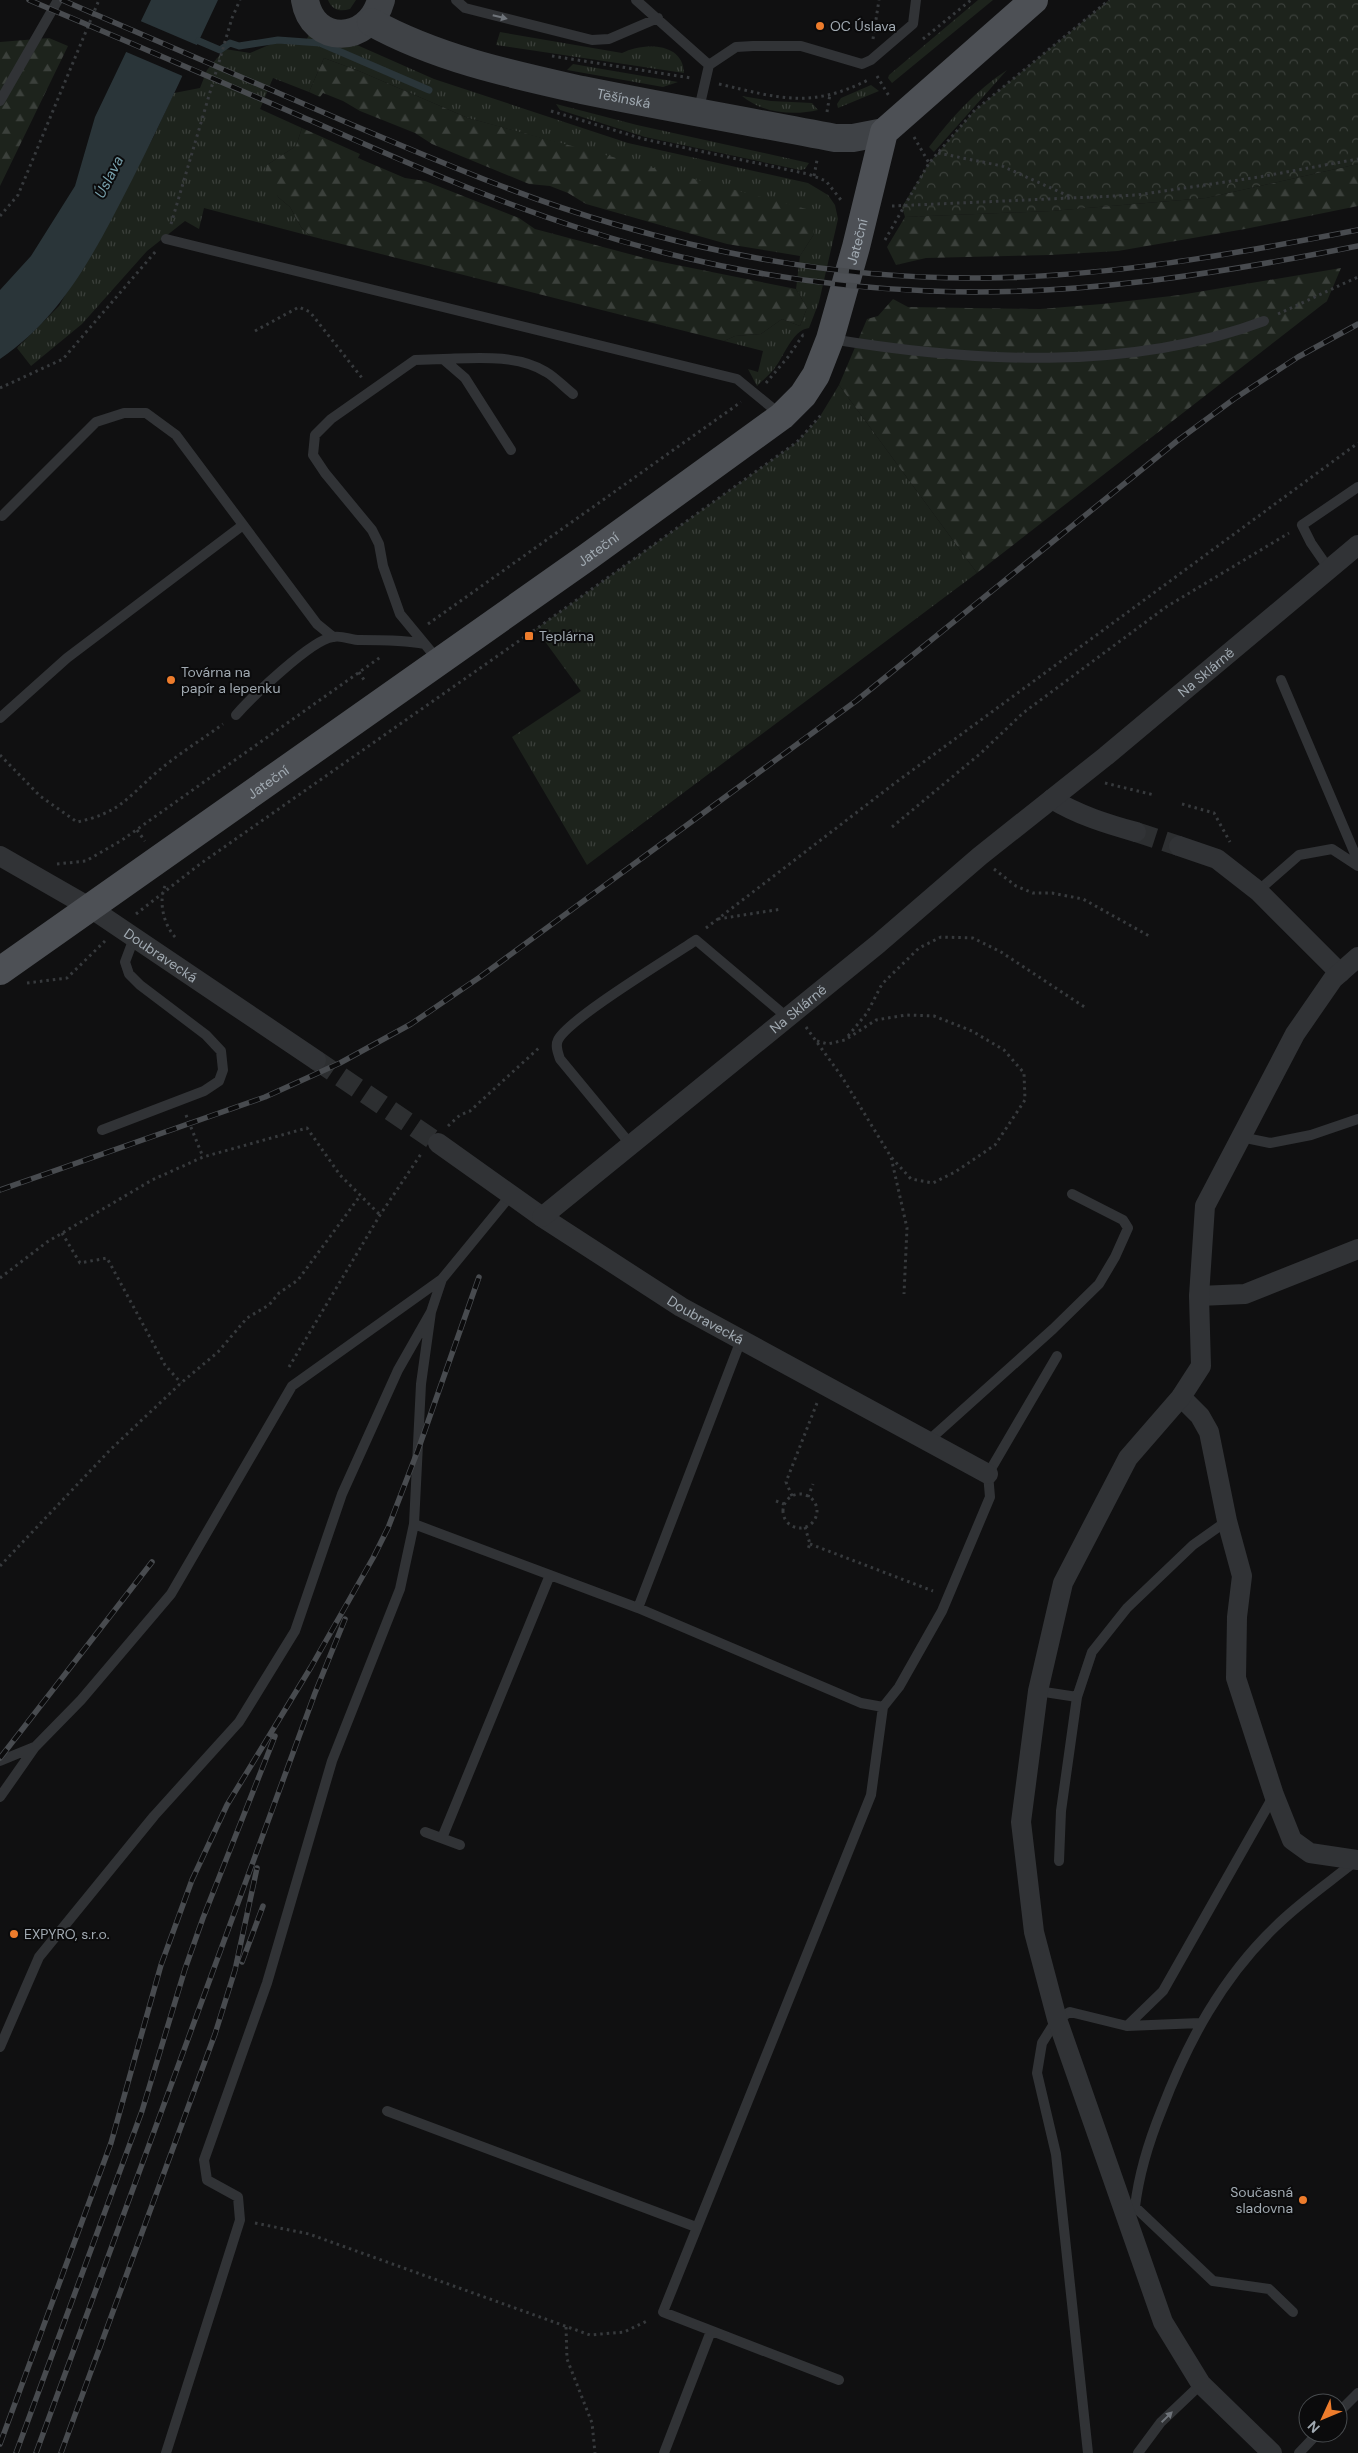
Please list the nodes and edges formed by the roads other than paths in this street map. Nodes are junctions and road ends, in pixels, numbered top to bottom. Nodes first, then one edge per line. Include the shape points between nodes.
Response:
1 (58, 0) edge
2 (305, 0) edge
3 (456, 0) edge
4 (636, 0) edge
5 (916, 0) edge
6 (1034, 0) edge
7 (376, 11) edge
8 (658, 18) junction
9 (709, 64) junction
10 (0, 101) edge
11 (698, 114) junction
12 (884, 132) junction
13 (166, 239) road end
14 (1264, 320) road end
15 (820, 338) junction
16 (443, 359) junction
17 (572, 394) dead end
18 (782, 416) junction
19 (511, 450) dead end
20 (1358, 488) edge
21 (2, 516) dead end
22 (243, 525) junction
23 (1358, 545) edge
24 (1328, 568) junction
25 (333, 636) junction
26 (432, 652) junction
27 (1281, 680) dead end
28 (236, 715) road end
29 (0, 718) edge
30 (1052, 800) junction
31 (1136, 832) tunnel mouth
32 (1179, 846) tunnel mouth
33 (0, 856) edge
34 (1358, 861) edge
35 (1358, 866) edge
36 (1258, 891) junction
37 (89, 907) junction
38 (126, 933) junction
39 (1358, 957) edge
40 (1340, 973) junction
41 (10, 978) edge
42 (791, 1015) junction
43 (316, 1060) tunnel mouth
44 (1358, 1120) edge
45 (102, 1130) dead end
46 (1241, 1137) junction
47 (436, 1141) tunnel mouth
48 (631, 1145) junction
49 (1072, 1194) dead end
50 (511, 1195) junction
51 (542, 1217) junction
52 (1358, 1249) edge
53 (442, 1279) junction
54 (1199, 1296) junction
55 (431, 1312) junction
56 (741, 1340) junction
57 (1057, 1356) dead end
58 (1181, 1397) junction
59 (927, 1442) junction
60 (988, 1474) junction
61 (1227, 1521) junction
62 (414, 1524) junction
63 (550, 1575) junction
64 (638, 1608) junction
65 (1038, 1691) junction
66 (1078, 1697) junction
67 (883, 1707) junction
68 (35, 1747) junction
69 (0, 1761) edge
70 (1274, 1795) junction
71 (0, 1797) edge
72 (425, 1832) dead end
73 (442, 1838) junction
74 (460, 1845) dead end
75 (1358, 1860) edge
76 (1059, 1861) dead end
77 (1057, 2019) junction
78 (1200, 2023) junction
79 (1127, 2026) junction
80 (0, 2047) edge
81 (387, 2111) dead end
82 (1131, 2210) junction
83 (696, 2228) junction
84 (1293, 2312) dead end
85 (711, 2331) junction
86 (839, 2380) dead end
87 (1201, 2384) junction
88 (1358, 2393) edge
89 (1348, 2403) edge
90 (1308, 2443) edge
91 (1266, 2452) edge
92 (166, 2453) edge
93 (664, 2453) edge
94 (1088, 2453) edge
95 (1138, 2453) edge
96 (1299, 2453) edge

1 - 10 lane
2 - 7 street via 309,14 327,30 338,34 361,29
3 -> 8 lane via 465,8 592,40 609,39
4 - 8 lane
5 - 9 lane via 913,24 862,64 801,46 736,47
6 - 12 main road
7 - 11 street, Těšínská via 396,36 473,63
8 - 9 lane
9 - 11 lane
11 - 12 street, Těšínská via 835,138
12 - 15 main road, Jateční via 867,204
13 - 18 lane via 737,379
14 - 15 lane via 1236,331 1186,343 1042,359 897,350
15 - 18 main road, Jateční via 816,375 803,395
16 - 17 lane via 486,358 522,363 546,372
16 - 19 lane via 465,378
16 - 26 lane via 415,360 331,419 314,435 313,455 372,530 400,614
18 - 26 main road, Jateční
20 - 24 lane via 1302,525
21 - 22 lane via 96,422 124,413 146,413 176,435
22 - 25 lane via 317,624
22 - 29 lane via 67,658
23 - 24 street, Na Sklárně
24 - 30 street, Na Sklárně
25 - 26 lane via 358,640 404,640
25 - 28 lane via 317,643 250,699
26 - 37 main road, Jateční
27 - 34 lane
30 - 31 street via 1065,808
30 - 42 street, Na Sklárně via 980,856
32 - 36 street via 1217,859
33 - 37 street, Doubravecká
35 - 36 lane via 1332,849 1298,855
36 - 40 street
37 - 38 street, Doubravecká
37 - 41 main road, Jateční
38 - 43 street, Doubravecká
38 - 45 lane via 125,962 129,974 206,1035 221,1052 223,1070 219,1080 204,1091
39 - 40 street
40 - 46 street via 1295,1034
42 - 48 street, Na Sklárně
42 - 48 lane via 696,940 577,1019 558,1040 560,1058
44 - 46 lane via 1311,1135 1270,1142
46 - 54 street via 1205,1206
47 - 50 street, Doubravecká
48 - 51 street, Na Sklárně
49 - 59 lane via 1123,1220 1128,1228 1099,1284
50 - 51 street, Doubravecká
50 - 53 lane
51 - 56 street, Doubravecká via 681,1307
52 - 54 street via 1245,1294
53 - 55 lane
53 - 68 lane via 292,1386 172,1594 81,1700
54 - 58 street via 1201,1366
55 - 62 lane via 421,1384
55 - 80 lane via 398,1370 342,1494 295,1630 239,1722 154,1816 39,1958
56 - 59 street, Doubravecká
56 - 64 lane
57 - 60 lane
58 - 61 street via 1200,1416 1209,1432
58 - 65 street via 1128,1458 1063,1583
59 - 60 street, Doubravecká
60 - 67 lane via 990,1498 948,1597 899,1687
61 - 66 lane via 1193,1545 1127,1608 1092,1652
61 - 70 street via 1242,1576 1237,1617 1236,1678
62 - 63 lane
62 - 92 lane via 400,1589 332,1761 266,1983 204,2160 207,2180 238,2197 240,2220
63 - 64 lane
63 - 73 lane
64 - 67 lane via 861,1702
65 - 66 lane
65 - 77 street via 1021,1822 1034,1932
66 - 76 lane via 1061,1811
67 - 83 lane via 871,1795
68 - 69 lane
68 - 71 lane
70 - 75 street via 1292,1840 1310,1853
70 - 79 lane via 1163,1991
72 - 73 lane
73 - 74 lane
75 - 78 lane via 1275,1926 1228,1980
77 - 79 lane via 1070,2012
77 - 82 street
77 - 94 lane via 1042,2043 1037,2073 1056,2154
78 - 79 lane
78 - 82 lane via 1174,2076 1147,2147
81 - 83 lane
82 - 84 lane via 1213,2280 1269,2289
82 - 87 street via 1164,2322
83 - 85 lane via 663,2312
85 - 86 lane
85 - 93 lane
87 - 91 street
95 -> 87 lane via 1161,2422
88 - 89 lane
90 - 96 lane

